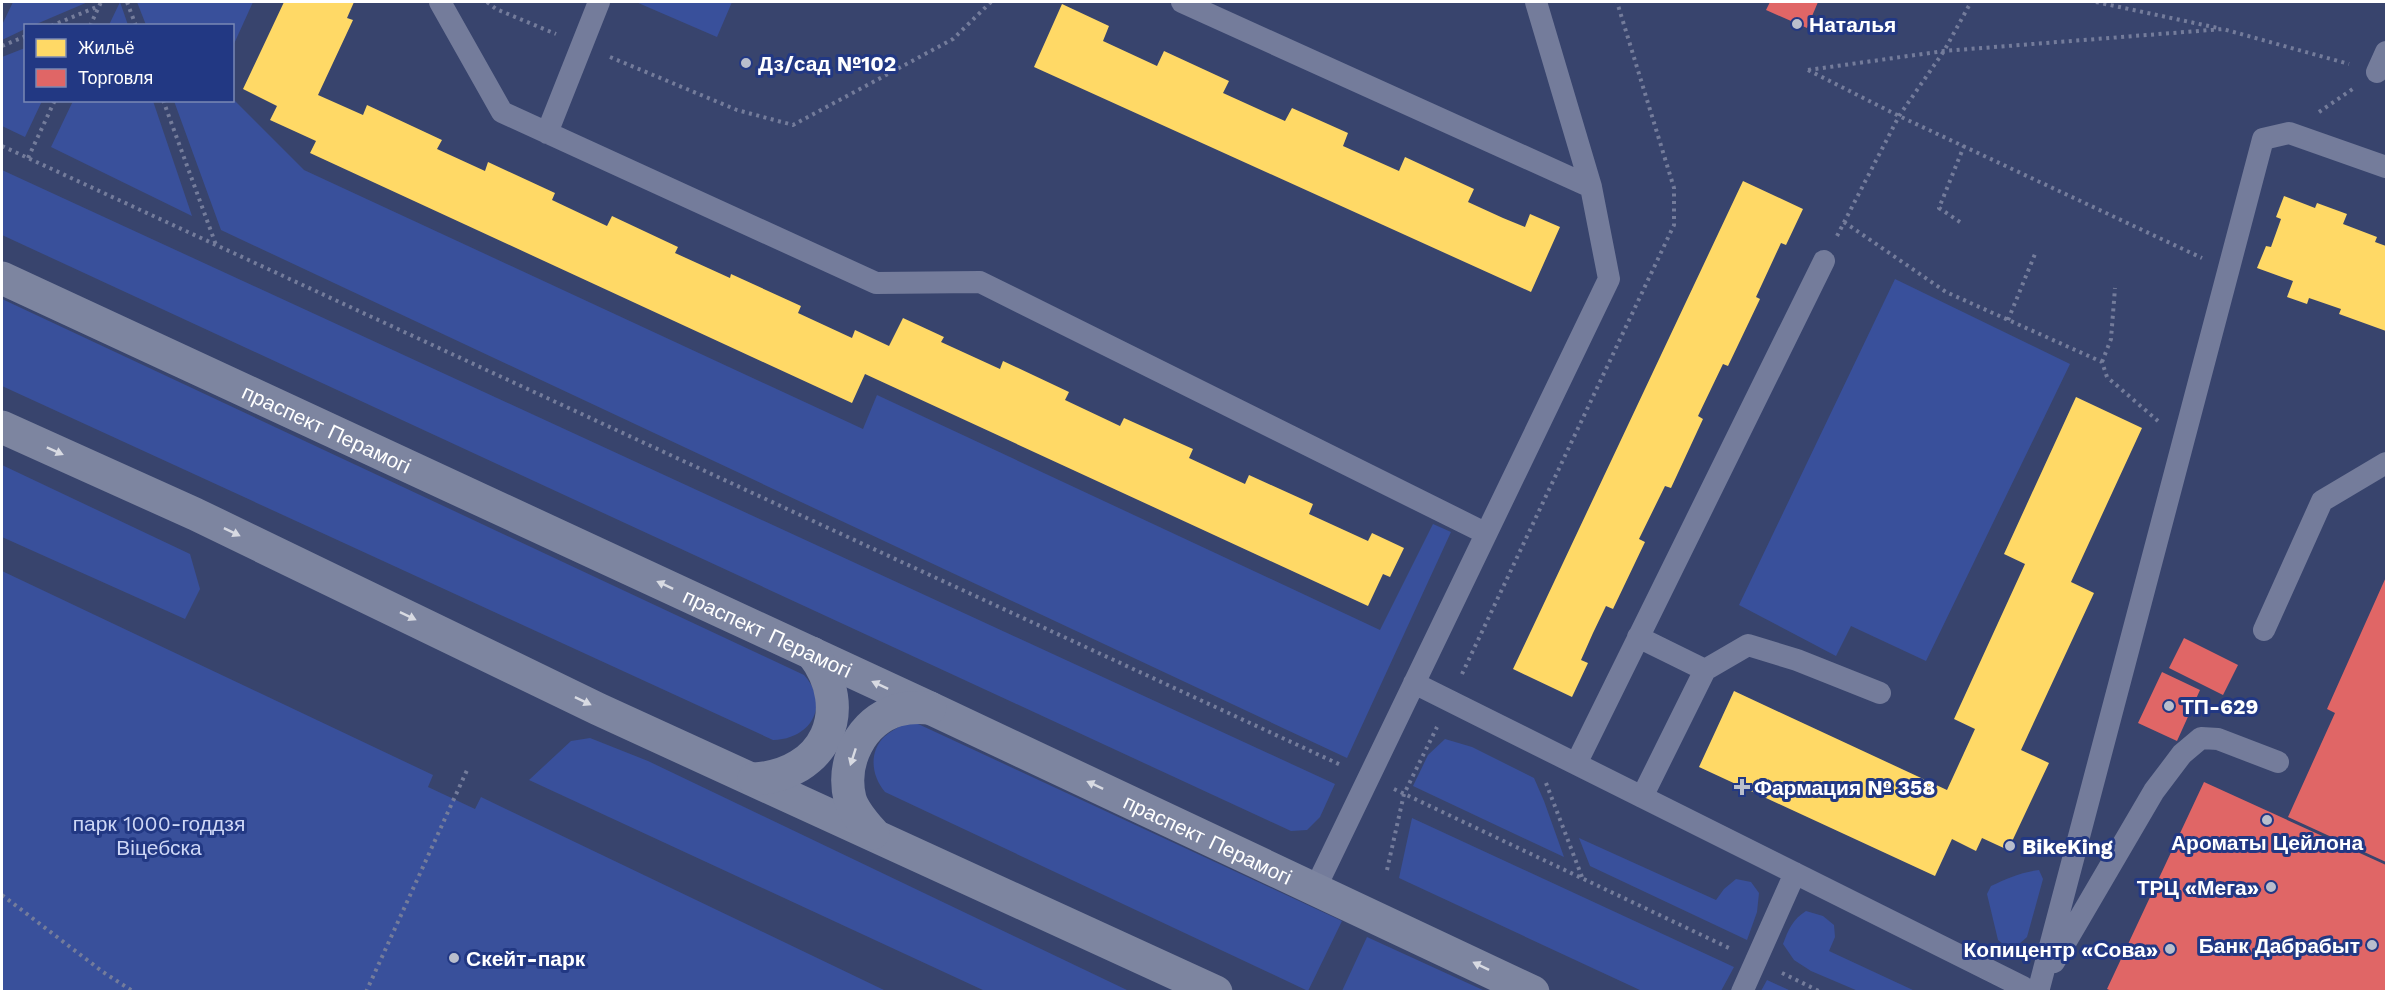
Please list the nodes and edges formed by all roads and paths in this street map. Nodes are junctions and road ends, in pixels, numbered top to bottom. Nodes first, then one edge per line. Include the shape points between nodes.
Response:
1 (127, 2) edge
2 (440, 2) edge
3 (487, 2) edge
4 (599, 2) edge
5 (991, 2) edge
6 (1182, 2) edge
7 (1536, 2) edge
8 (1971, 2) edge
9 (2096, 2) edge
10 (100, 4) edge
11 (55, 24) edge
12 (91, 24) edge
13 (135, 24) edge
14 (2223, 29) junction
15 (24, 37) edge
16 (561, 37) dead end
17 (2, 46) edge
18 (1944, 51) junction
19 (605, 55) dead end
20 (2382, 62) edge
21 (54, 102) edge
22 (164, 102) edge
23 (1899, 116) junction
24 (547, 133) junction
25 (2289, 133) junction
26 (2, 146) edge
27 (1964, 146) junction
28 (28, 158) junction
29 (2386, 167) edge
30 (1592, 188) junction
31 (1844, 222) junction
32 (1960, 222) dead end
33 (216, 245) junction
34 (2035, 254) dead end
35 (1824, 261) joint
36 (2229, 270) junction
37 (2, 278) edge
38 (2115, 288) dead end
39 (2008, 320) junction
40 (2102, 362) junction
41 (2159, 422) dead end
42 (2, 427) edge
43 (2386, 463) edge
44 (1485, 533) junction
45 (2264, 630) dead end
46 (1638, 637) junction
47 (812, 653) junction
48 (1705, 670) junction
49 (1414, 683) junction
50 (1880, 693) dead end
51 (930, 708) junction
52 (1530, 741) junction
53 (2278, 762) dead end
54 (1576, 764) junction
55 (468, 768) dead end
56 (1369, 778) junction
57 (754, 779) junction
58 (1404, 794) junction
59 (1642, 797) junction
60 (873, 833) junction
61 (1387, 870) dead end
62 (1795, 873) junction
63 (1582, 878) junction
64 (1315, 889) junction
65 (2, 895) edge
66 (1755, 960) junction
67 (2034, 988) edge
68 (134, 992) edge
69 (366, 992) edge
70 (1216, 992) edge
71 (1533, 992) edge
72 (1742, 992) edge
73 (1821, 992) edge

1 - 13 path
2 - 24 lane via 502,112
3 - 16 path
4 - 24 lane
5 - 19 path via 953,39 793,125 737,110
6 - 30 lane
7 - 30 lane
8 - 18 path
9 - 14 path
10 - 11 path
10 - 12 path
14 - 18 path
14 - 20 path
15 - 17 path
18 - 23 path
18 - 23 path via 1808,70
20 - 25 path
21 - 28 path
22 - 33 path
23 - 27 path
23 - 31 path
24 - 44 lane via 876,283 980,282
25 - 29 lane
25 - 36 lane via 2263,139
26 - 28 path
27 - 32 path via 1939,208
27 - 36 path
28 - 33 path
30 - 44 lane via 1609,279
31 - 35 path
31 - 39 path via 1946,292
33 - 56 path
34 - 39 path
35 - 46 lane
36 - 67 lane
47 -> 37 main road, праспект Перамогі
38 - 40 path via 2111,339
39 - 40 path
40 - 41 path via 2107,377
42 -> 57 main road via 195,514 598,709
43 - 45 lane via 2322,501
44 - 49 lane
46 - 48 lane
46 - 54 lane
51 -> 47 main road, праспект Перамогі
47 - 57 main road via 829,682 832,715 828,731 807,762 772,778
48 - 50 lane via 1748,645
48 - 59 lane
49 - 52 lane
49 - 56 lane
51 -> 60 main road via 897,710 882,717 859,740 850,759 850,800
64 -> 51 main road, праспект Перамогі
52 - 54 lane
52 - 63 path
53 - 67 lane via 2218,739 2201,738 2182,754 2154,791
54 - 59 lane
55 - 69 path
56 - 58 path
56 - 64 lane
57 - 60 main road
58 - 61 path
58 - 63 path
59 - 62 lane
60 - 70 main road
62 - 66 lane
62 - 67 lane
63 - 66 path
71 -> 64 main road, праспект Перамогі
65 - 68 path
66 - 72 lane
66 - 73 path

